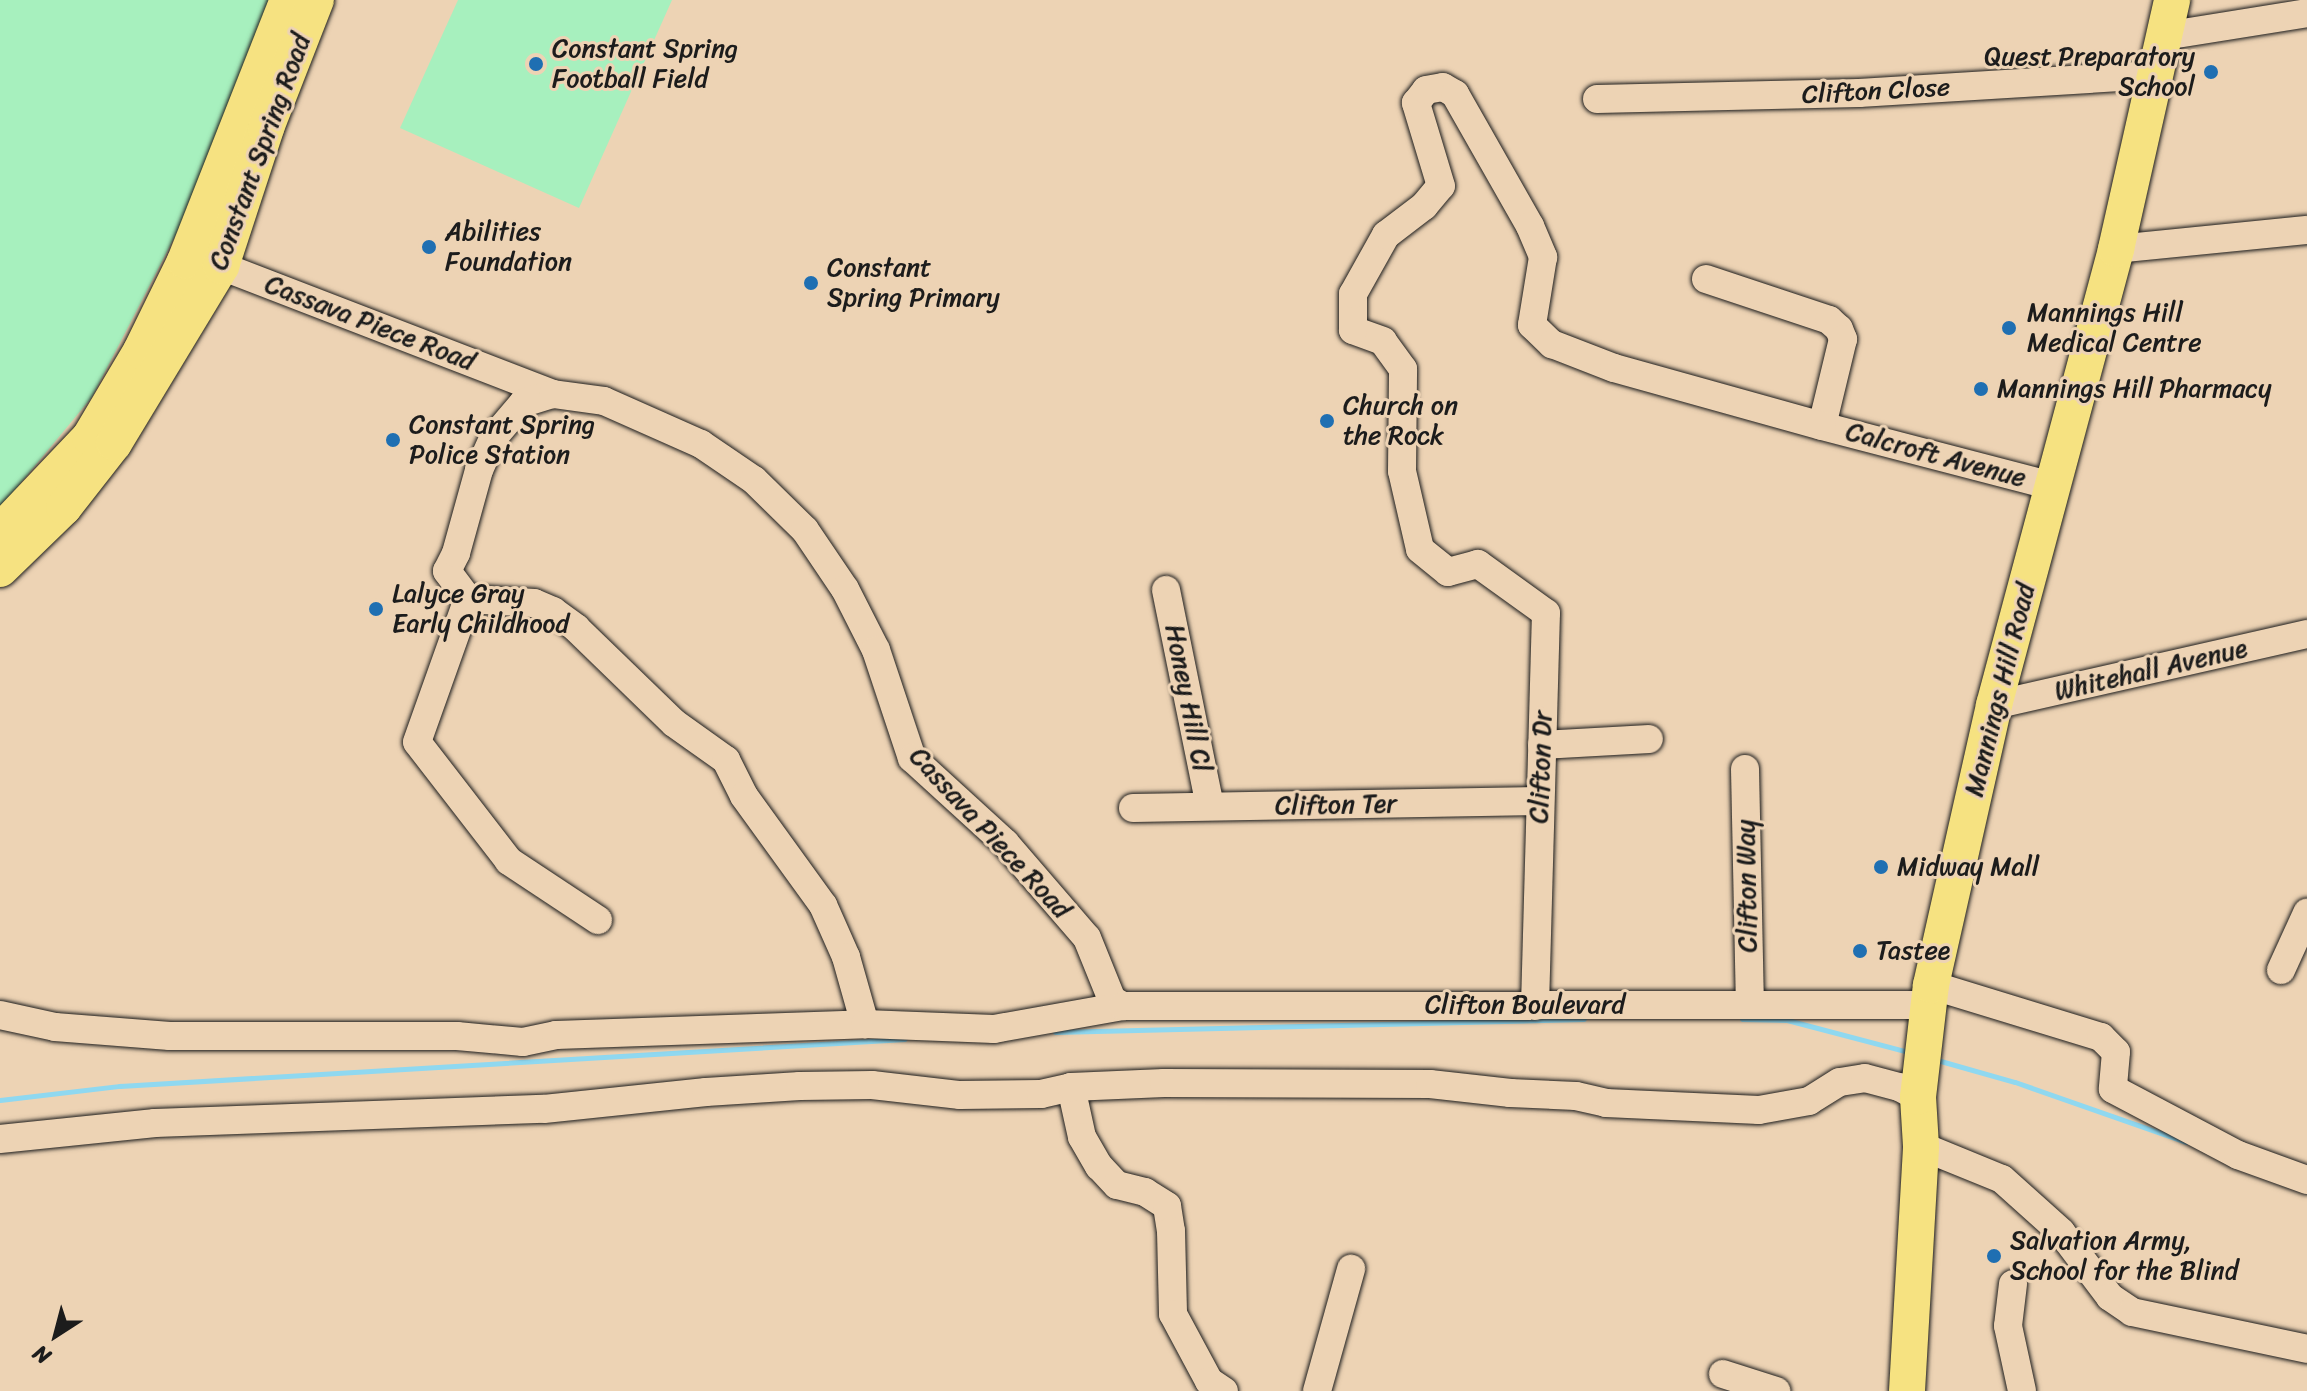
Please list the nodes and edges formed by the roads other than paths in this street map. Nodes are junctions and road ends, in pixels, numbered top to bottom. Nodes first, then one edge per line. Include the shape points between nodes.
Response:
1 (288, 0) edge
2 (316, 0) edge
3 (2172, 0) edge
4 (2307, 13) edge
5 (2164, 36) junction
6 (2155, 75) junction
7 (1597, 99) dead end
8 (2307, 230) edge
9 (2116, 249) junction
10 (185, 261) junction
11 (221, 266) junction
12 (1706, 279) dead end
13 (553, 394) junction
14 (1822, 426) junction
15 (2052, 486) junction
16 (0, 532) edge
17 (0, 569) edge
18 (1166, 590) dead end
19 (468, 599) junction
20 (2307, 634) edge
21 (1994, 705) junction
22 (1649, 739) dead end
23 (1542, 745) junction
24 (1745, 769) dead end
25 (1540, 801) junction
26 (1210, 806) junction
27 (1133, 808) dead end
28 (2307, 913) edge
29 (598, 920) dead end
30 (2281, 970) dead end
31 (1750, 1004) junction
32 (1929, 1004) junction
33 (1123, 1006) junction
34 (1535, 1006) junction
35 (0, 1015) edge
36 (865, 1024) junction
37 (1071, 1087) junction
38 (1918, 1097) junction
39 (0, 1139) edge
40 (1921, 1146) junction
41 (2307, 1180) edge
42 (1351, 1269) dead end
43 (2013, 1284) dead end
44 (2307, 1349) edge
45 (1723, 1374) dead end
46 (1224, 1391) edge
47 (1317, 1391) edge
48 (1776, 1391) edge
49 (1907, 1391) edge
50 (2022, 1391) edge

1 - 10 main road, Constant Spring Road
2 - 11 main road, Constant Spring Road via 266,128
3 - 5 main road, Mannings Hill Road
4 - 5 street
5 - 6 main road, Mannings Hill Road
6 - 7 street, Clifton Close via 1859,93
6 - 9 main road, Mannings Hill Road
8 - 9 street
9 - 15 main road, Mannings Hill Road
10 - 11 street, Cassava Piece Road
10 - 16 main road, Constant Spring Road via 141,351 90,437
11 - 13 street, Cassava Piece Road
11 - 17 main road, Constant Spring Road via 114,443 64,507
12 - 14 street, Calcroft Avenue via 1829,320 1839,329 1843,339
13 - 19 street via 523,403 494,437 479,470 447,571
13 - 33 street, Cassava Piece Road via 604,401 701,444 754,480 805,530 845,589 876,650 912,758 1005,843 1087,938 1112,1000
14 - 15 street, Calcroft Avenue
14 - 23 street, Clifton Dr via 1641,376 1552,344 1532,325 1543,257 1530,226 1455,94 1443,87 1426,90 1416,103 1441,186 1386,235 1353,294 1353,330 1383,341 1403,369 1402,471 1420,549 1448,572 1478,564 1546,613
15 - 21 main road, Mannings Hill Road
18 - 26 street, Honey Hill Cl
19 - 29 street via 417,742 509,861
19 - 36 street via 534,603 553,611 674,723 726,760 744,796 823,905 846,957
20 - 21 street, Whitehall Avenue
21 - 32 main road, Mannings Hill Road
22 - 23 street
23 - 25 street, Clifton Dr
24 - 31 street, Clifton Way
25 - 26 street, Clifton Ter
25 - 34 street, Clifton Dr
26 - 27 street, Clifton Ter
28 - 30 street
31 - 32 street, Clifton Boulevard
31 - 34 street, Clifton Boulevard
32 - 38 main road, Mannings Hill Road
32 - 41 street, Clifton Boulevard via 2101,1037 2116,1052 2113,1089 2238,1155
33 - 34 street, Clifton Boulevard
33 - 36 street, Clifton Boulevard via 994,1029
35 - 36 street, Clifton Boulevard via 55,1027 170,1036 457,1036 523,1042 556,1035
37 - 38 street via 1430,1084 1606,1103 1759,1110 1809,1101 1840,1082 1865,1078
37 - 39 street via 1041,1094 960,1095 872,1085 800,1086 544,1109 155,1123
37 - 46 street via 1082,1137 1099,1166 1117,1185 1145,1192 1167,1206 1173,1314 1209,1381
38 - 40 main road, Mannings Hill Road
40 - 44 street via 2002,1179 2061,1232 2110,1297 2132,1312
40 - 49 main road, Mannings Hill Road
42 - 47 street
43 - 50 street via 2008,1326
45 - 48 street

